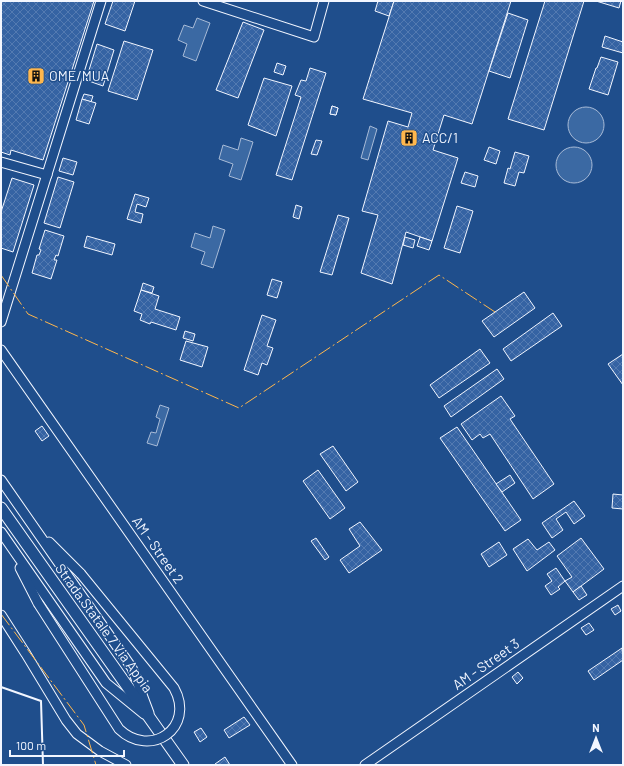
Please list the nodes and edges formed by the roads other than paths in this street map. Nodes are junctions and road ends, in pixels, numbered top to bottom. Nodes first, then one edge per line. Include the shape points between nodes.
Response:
1 (101, 1) edge
2 (203, 1) edge
3 (324, 1) edge
4 (1, 162) edge
5 (46, 175) junction
6 (1, 322) edge
7 (1, 350) edge
8 (1, 480) edge
9 (1, 508) edge
10 (34, 527) junction
11 (1, 532) edge
12 (7, 541) junction
13 (623, 586) edge
14 (1, 616) edge
15 (153, 722) junction
16 (126, 765) edge
17 (183, 765) edge
18 (292, 765) edge
19 (365, 765) edge

1 - 5 street
2 - 3 street via 314,37
4 - 5 street
5 - 6 street
7 - 18 street, AM - Street 2
8 - 10 street
9 - 15 main road, Strada Statale 7 Via Appia
10 - 12 street, bridge via 81,574 174,688 181,707 179,720 168,733 156,740 144,742 130,738 119,729 38,603
10 - 15 street via 132,668
11 - 12 street
12 - 15 street via 106,683
13 - 19 street, AM - Street 3
14 - 16 street via 77,734 100,751
15 - 17 main road, Strada Statale 7 Via Appia

